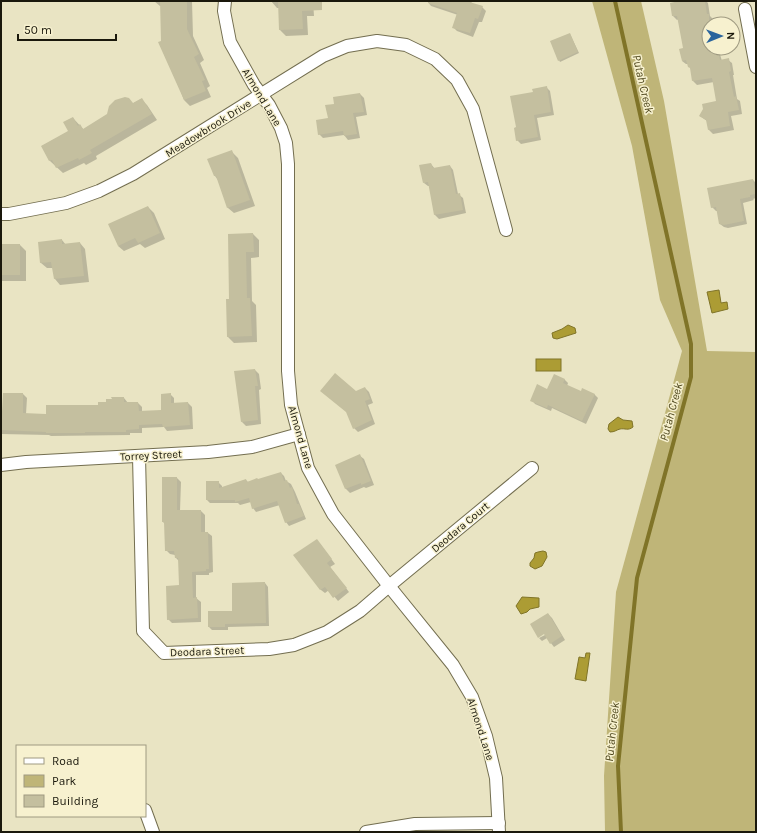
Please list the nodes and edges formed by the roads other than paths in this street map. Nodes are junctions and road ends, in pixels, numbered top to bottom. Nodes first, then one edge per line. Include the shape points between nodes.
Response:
1 (225, 1) edge
2 (745, 9) dead end
3 (756, 67) edge
4 (262, 95) junction
5 (1, 214) edge
6 (506, 230) dead end
7 (299, 434) junction
8 (139, 456) junction
9 (1, 466) edge
10 (532, 468) dead end
11 (389, 586) junction
12 (146, 813) edge
13 (499, 828) edge
14 (153, 832) edge
15 (366, 832) edge

1 - 4 street, Almond Lane via 224,11 230,42
2 - 3 street
4 - 5 street, Meadowbrook Drive via 133,174 99,191 66,203
4 - 6 street, Meadowbrook Drive via 323,56 348,46 377,41 406,45 435,59 457,80 473,110
4 - 7 street, Almond Lane via 281,128 286,143 288,371 291,405
7 - 8 street, Torrey Street via 252,447
7 - 11 street, Almond Lane via 308,468 334,514
8 - 9 street, Torrey Street via 26,462
8 - 11 street, Deodara Street via 143,631 164,653 269,649 294,644 327,632 360,612
10 - 11 street, Deodara Court
11 - 13 street, Almond Lane via 453,665 472,697 486,736 496,778
12 - 14 street
13 - 15 street via 415,824

